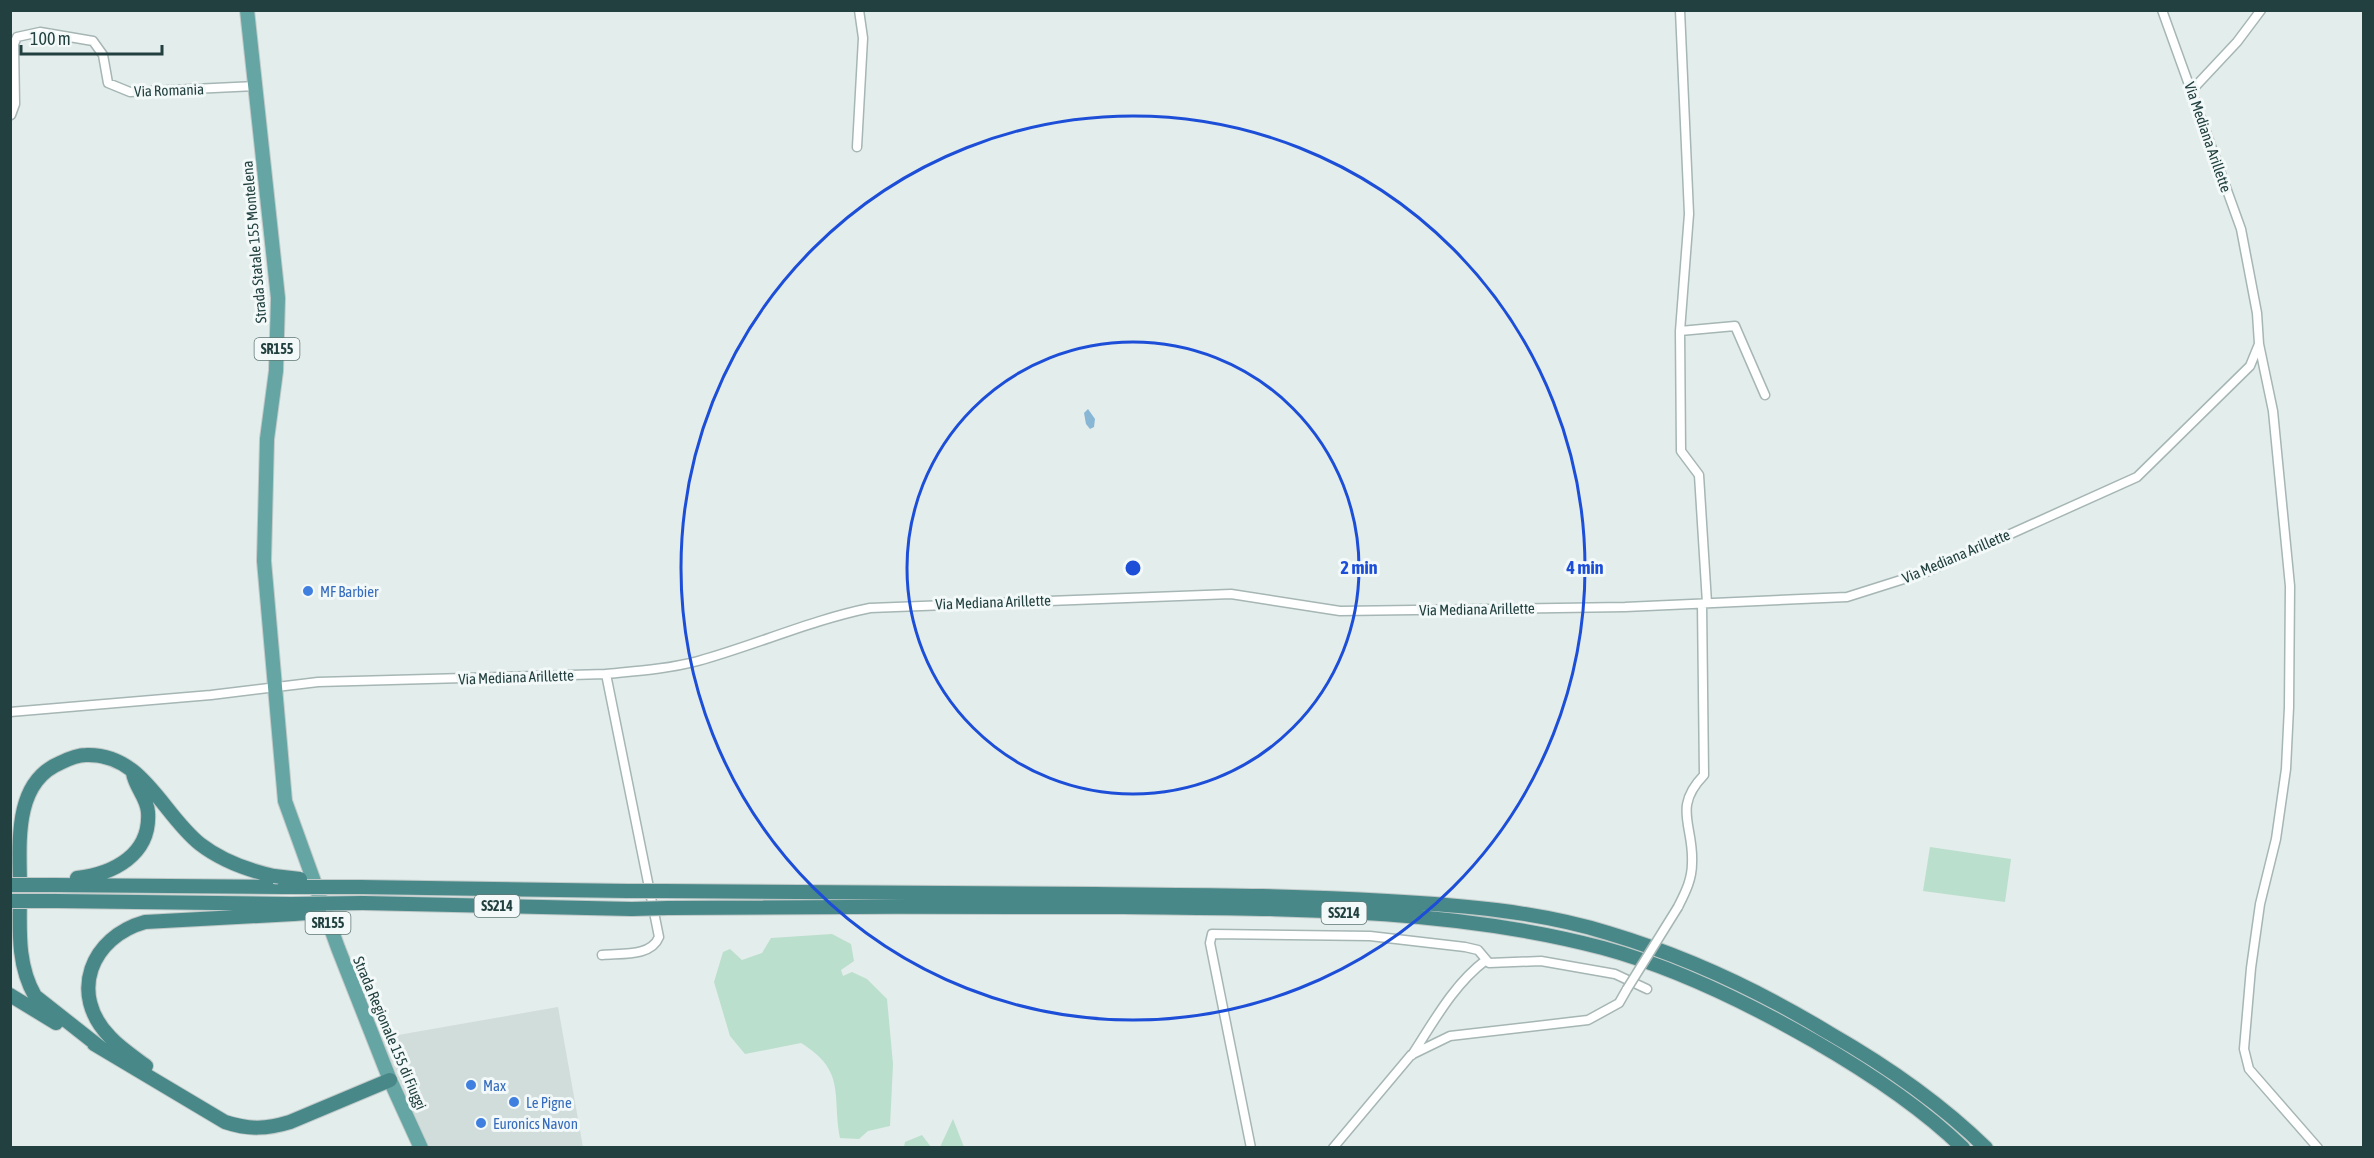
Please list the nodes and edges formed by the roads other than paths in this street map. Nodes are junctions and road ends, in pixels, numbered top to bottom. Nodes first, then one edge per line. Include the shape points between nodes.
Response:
1 (247, 10) edge
2 (859, 10) edge
3 (1680, 10) edge
4 (2162, 10) edge
5 (2261, 10) edge
6 (256, 86) junction
7 (2192, 90) junction
8 (11, 115) edge
9 (857, 147) dead end
10 (1680, 331) junction
11 (2259, 344) junction
12 (1766, 396) dead end
13 (1705, 603) junction
14 (606, 674) junction
15 (274, 687) junction
16 (10, 712) edge
17 (132, 771) junction
18 (279, 882) junction
19 (10, 885) edge
20 (53, 885) junction
21 (10, 901) edge
22 (292, 909) junction
23 (602, 955) dead end
24 (1486, 960) junction
25 (1647, 989) dead end
26 (10, 995) edge
27 (102, 1048) junction
28 (1412, 1055) junction
29 (390, 1080) junction
30 (190, 1100) junction
31 (421, 1148) edge
32 (1251, 1148) edge
33 (1334, 1148) edge
34 (1963, 1148) edge
35 (1986, 1148) edge
36 (2318, 1148) edge

1 - 6 main road, Strada Statale 155 Montelena / SR155
2 - 9 street via 862,38
3 - 10 street via 1689,214
4 - 7 street, Via Mediana Arillette
5 - 7 street
6 - 8 street, Via Romania via 130,92 108,84 103,55 93,41 40,32 17,37 14,44 15,104
6 - 15 main road, Strada Statale 155 Montelena / SR155 via 278,298 276,371 264,493 264,561
7 - 11 street, Via Mediana Arillette via 2241,229
10 - 12 street via 1735,326
10 - 13 street via 1681,451 1699,475
11 - 13 street, Via Mediana Arillette via 2250,366 2138,477 1926,572 1847,597
11 - 36 street via 2273,411 2290,586 2289,685 2286,769 2259,915 2244,1049 2249,1069
13 - 14 street, Via Mediana Arillette via 1340,610 1231,594 870,608 826,617 696,662
13 - 28 street, bridge via 1704,775 1688,797 1684,814 1692,862 1688,889 1619,1003 1588,1020 1450,1036
14 - 15 street, Via Mediana Arillette via 318,682
14 - 23 street via 658,938 648,951
15 - 16 street, Via Mediana Arillette
15 - 29 main road, Strada Regionale 155 di Fiuggi / SR155 via 285,801 291,823
17 - 18 highway via 141,775 199,843 229,862
17 - 20 highway via 148,811 143,841 135,854 110,870
17 - 27 highway via 104,756 85,754 56,765 33,786 20,824 20,954 28,984 43,1003
18 - 20 highway, SS214
18 - 35 highway, SS214, bridge via 628,891 1275,895 1453,905 1534,917 1606,932 1682,959 1788,1008 1862,1052 1960,1122
19 - 20 highway, SS214, bridge
21 - 22 highway, SS214, bridge
22 - 30 highway via 145,922 116,934 96,956 88,988 98,1021 126,1052
22 - 34 highway, SS214, bridge via 363,903 632,909 1277,909 1456,921 1605,949 1743,1002 1860,1069
24 - 25 street via 1541,961 1616,974
24 - 28 street via 1456,990
24 - 32 street via 1478,950 1465,946 1391,938 1212,934 1210,943
26 - 27 highway
27 - 30 highway
28 - 33 street
29 - 30 highway via 290,1122 266,1128 244,1128 225,1122
29 - 31 main road, Strada Regionale 155 di Fiuggi / SR155

